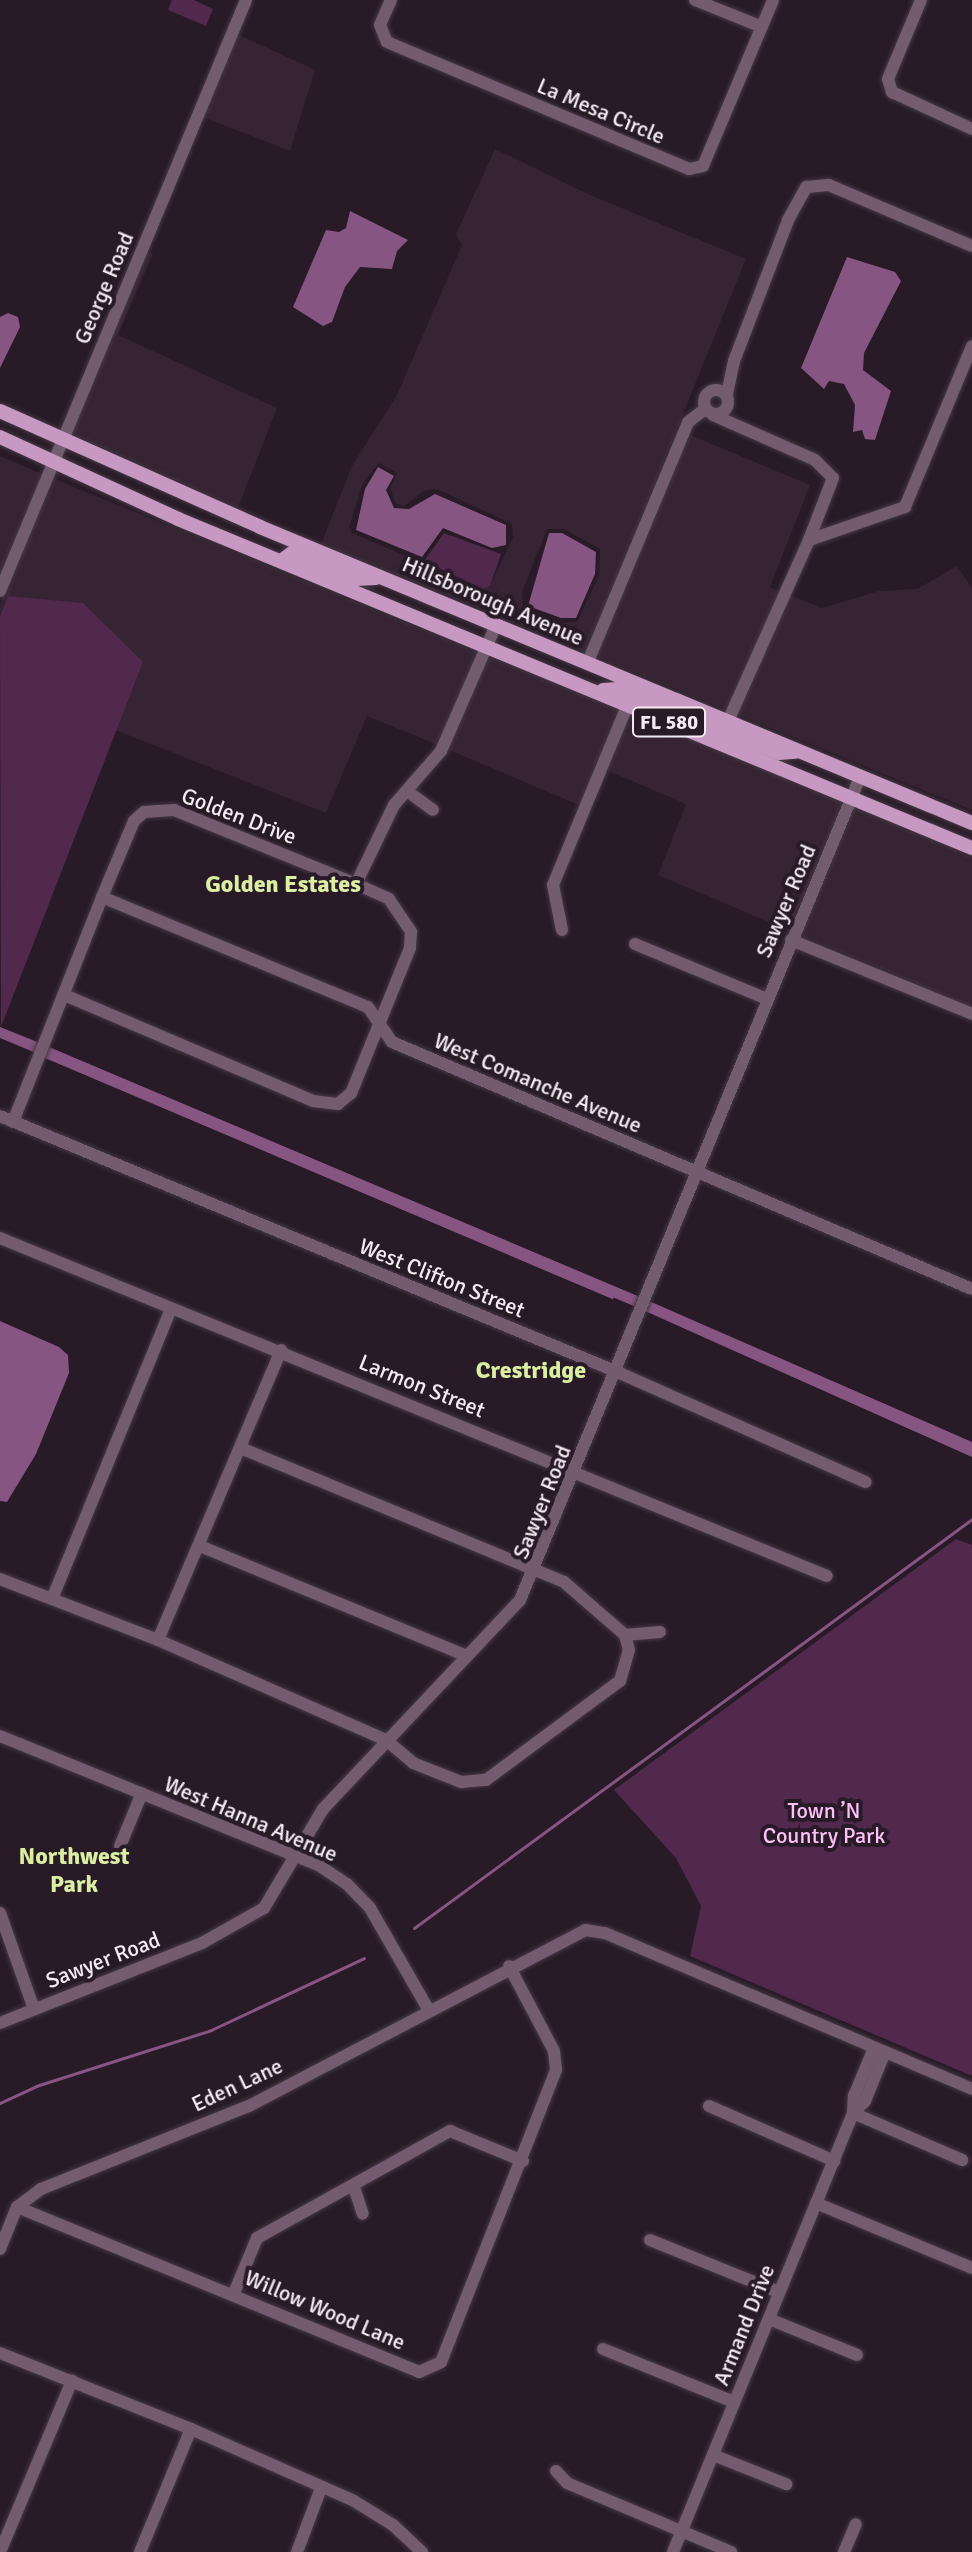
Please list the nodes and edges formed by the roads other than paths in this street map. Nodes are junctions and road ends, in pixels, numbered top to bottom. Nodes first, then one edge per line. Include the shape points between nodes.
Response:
1 (246, 0) edge
2 (391, 0) edge
3 (695, 0) edge
4 (773, 0) edge
5 (921, 0) edge
6 (762, 27) junction
7 (972, 129) edge
8 (972, 246) edge
9 (972, 346) edge
10 (727, 394) junction
11 (0, 411) edge
12 (709, 412) junction
13 (0, 437) edge
14 (61, 441) junction
15 (52, 461) junction
16 (809, 540) junction
17 (281, 561) junction
18 (381, 577) junction
19 (0, 591) edge
20 (496, 625) junction
21 (487, 646) junction
22 (587, 664) junction
23 (595, 690) junction
24 (628, 704) junction
25 (728, 721) junction
26 (699, 735) junction
27 (800, 751) junction
28 (860, 777) junction
29 (407, 791) junction
30 (851, 798) junction
31 (433, 810) dead end
32 (972, 823) edge
33 (972, 848) edge
34 (356, 884) junction
35 (102, 897) junction
36 (562, 930) dead end
37 (791, 940) junction
38 (635, 944) dead end
39 (65, 995) junction
40 (767, 999) junction
41 (972, 1014) edge
42 (378, 1025) junction
43 (0, 1116) edge
44 (13, 1122) junction
45 (695, 1174) junction
46 (0, 1238) edge
47 (972, 1289) edge
48 (170, 1311) junction
49 (281, 1350) junction
50 (615, 1371) junction
51 (243, 1449) junction
52 (578, 1470) junction
53 (866, 1482) dead end
54 (200, 1546) junction
55 (537, 1568) junction
56 (827, 1576) dead end
57 (0, 1579) edge
58 (52, 1599) junction
59 (660, 1632) dead end
60 (625, 1635) junction
61 (158, 1640) junction
62 (464, 1655) junction
63 (0, 1736) edge
64 (386, 1740) junction
65 (142, 1793) junction
66 (120, 1846) dead end
67 (297, 1858) junction
68 (1, 1920) edge
69 (509, 1966) junction
70 (34, 2009) junction
71 (428, 2009) junction
72 (0, 2023) edge
73 (879, 2050) junction
74 (972, 2089) edge
75 (709, 2106) dead end
76 (853, 2113) junction
77 (962, 2160) dead end
78 (523, 2161) junction
79 (834, 2161) junction
80 (354, 2187) junction
81 (816, 2203) junction
82 (17, 2207) junction
83 (363, 2214) dead end
84 (650, 2240) dead end
85 (0, 2249) edge
86 (972, 2268) edge
87 (779, 2292) junction
88 (234, 2293) junction
89 (769, 2319) junction
90 (603, 2349) dead end
91 (0, 2353) edge
92 (857, 2355) dead end
93 (72, 2381) junction
94 (734, 2402) junction
95 (191, 2429) junction
96 (713, 2455) junction
97 (556, 2471) dead end
98 (786, 2484) dead end
99 (321, 2488) junction
100 (856, 2524) dead end
101 (681, 2533) junction
102 (0, 2552) edge
103 (140, 2552) edge
104 (297, 2552) edge
105 (422, 2552) edge
106 (673, 2552) edge
107 (731, 2552) edge
108 (844, 2552) edge

1 - 14 street, George Road
2 - 6 street, La Mesa Circle via 380,25 387,42 689,169 703,166
3 - 6 street
4 - 6 street
5 - 7 street via 888,79 901,100
8 - 10 street via 829,185 806,187 734,361
9 - 16 street via 905,507
10 - 12 street via 726,407
10 - 12 street via 714,390
11 - 14 main road, Hillsborough Avenue / FL 580
12 - 16 street via 815,460 833,478
12 - 22 street via 688,422
13 - 15 main road, Hillsborough Avenue / FL 580
14 - 15 street, George Road
14 - 18 main road, Hillsborough Avenue / FL 580
15 - 17 main road, Hillsborough Avenue / FL 580
15 - 19 street, George Road
16 - 25 street
17 - 18 main road via 292,553 355,579
17 - 21 main road, Hillsborough Avenue / FL 580
18 - 20 main road, Hillsborough Avenue / FL 580
20 - 21 street
20 - 22 main road, Hillsborough Avenue / FL 580
21 - 23 main road, Hillsborough Avenue / FL 580
21 - 29 street via 441,751
22 - 25 main road, Hillsborough Avenue / FL 580
23 - 24 main road, Hillsborough Avenue / FL 580
23 - 25 main road via 618,689 703,724
24 - 26 main road, Hillsborough Avenue / FL 580
24 - 36 street via 553,885
25 - 27 main road, Hillsborough Avenue / FL 580
26 - 27 main road via 723,731 779,753
26 - 30 main road, Hillsborough Avenue / FL 580
27 - 28 main road, Hillsborough Avenue / FL 580
28 - 30 street, Sawyer Road
28 - 32 main road, Hillsborough Avenue / FL 580
29 - 31 street
29 - 34 street via 394,805
30 - 33 main road, Hillsborough Avenue / FL 580
30 - 37 street, Sawyer Road
34 - 35 street, Golden Drive via 159,808 134,821
34 - 42 street, Golden Drive via 389,899 411,932 410,948
35 - 39 street, Golden Drive
35 - 42 street, West Comanche Avenue via 368,1007
37 - 40 street, Sawyer Road
37 - 41 street
38 - 40 street
39 - 42 street via 313,1101 338,1104 351,1093
39 - 44 street, Golden Drive
40 - 45 street, Sawyer Road
42 - 45 street, West Comanche Avenue via 392,1042
43 - 44 street, West Clifton Street
44 - 50 street, West Clifton Street
45 - 47 street, West Comanche Avenue
45 - 50 street, Sawyer Road
46 - 48 street, Larmon Street
48 - 49 street, Larmon Street via 211,1321
48 - 58 street
49 - 51 street
49 - 52 street, Larmon Street
50 - 52 street, Sawyer Road
50 - 53 street, West Clifton Street
51 - 54 street
51 - 55 street
52 - 55 street, Sawyer Road
52 - 56 street, Larmon Street
54 - 61 street
54 - 62 street
55 - 60 street via 584,1596
55 - 62 street, Sawyer Road via 520,1600
57 - 58 street
58 - 61 street
59 - 60 street
60 - 64 street via 629,1650 620,1681 486,1780 461,1782 436,1773 413,1763
61 - 64 street
62 - 64 street, Sawyer Road
63 - 65 street, West Hanna Avenue
64 - 67 street, Sawyer Road via 323,1809
65 - 66 street
65 - 67 street, West Hanna Avenue
67 - 70 street, Sawyer Road via 264,1908 202,1943
67 - 71 street, West Hanna Avenue via 347,1884 370,1908
68 - 70 street
69 - 71 street, Eden Lane
69 - 73 street via 585,1930 605,1933
69 - 78 street, Willow Wood Lane via 554,2051 556,2070
70 - 72 street, Sawyer Road
71 - 82 street, Eden Lane via 249,2106 41,2189
73 - 74 street
73 - 76 street, Armand Drive via 854,2096
75 - 79 street
76 - 77 street
76 - 79 street, Armand Drive
78 - 80 street via 450,2131
78 - 88 street, Willow Wood Lane via 441,2362 419,2372
79 - 81 street, Armand Drive
80 - 83 street
80 - 88 street via 257,2238
81 - 86 street
81 - 87 street, Armand Drive
82 - 85 street
82 - 88 street, Willow Wood Lane
84 - 87 street
87 - 89 street, Armand Drive
89 - 92 street
89 - 94 street, Armand Drive
90 - 94 street
91 - 93 street
93 - 95 street
93 - 102 street
94 - 96 street, Armand Drive
95 - 99 street
95 - 103 street
96 - 98 street
96 - 101 street, Armand Drive
97 - 101 street via 567,2483
99 - 104 street
99 - 105 street via 393,2525
100 - 108 street
101 - 106 street, Armand Drive
101 - 107 street

